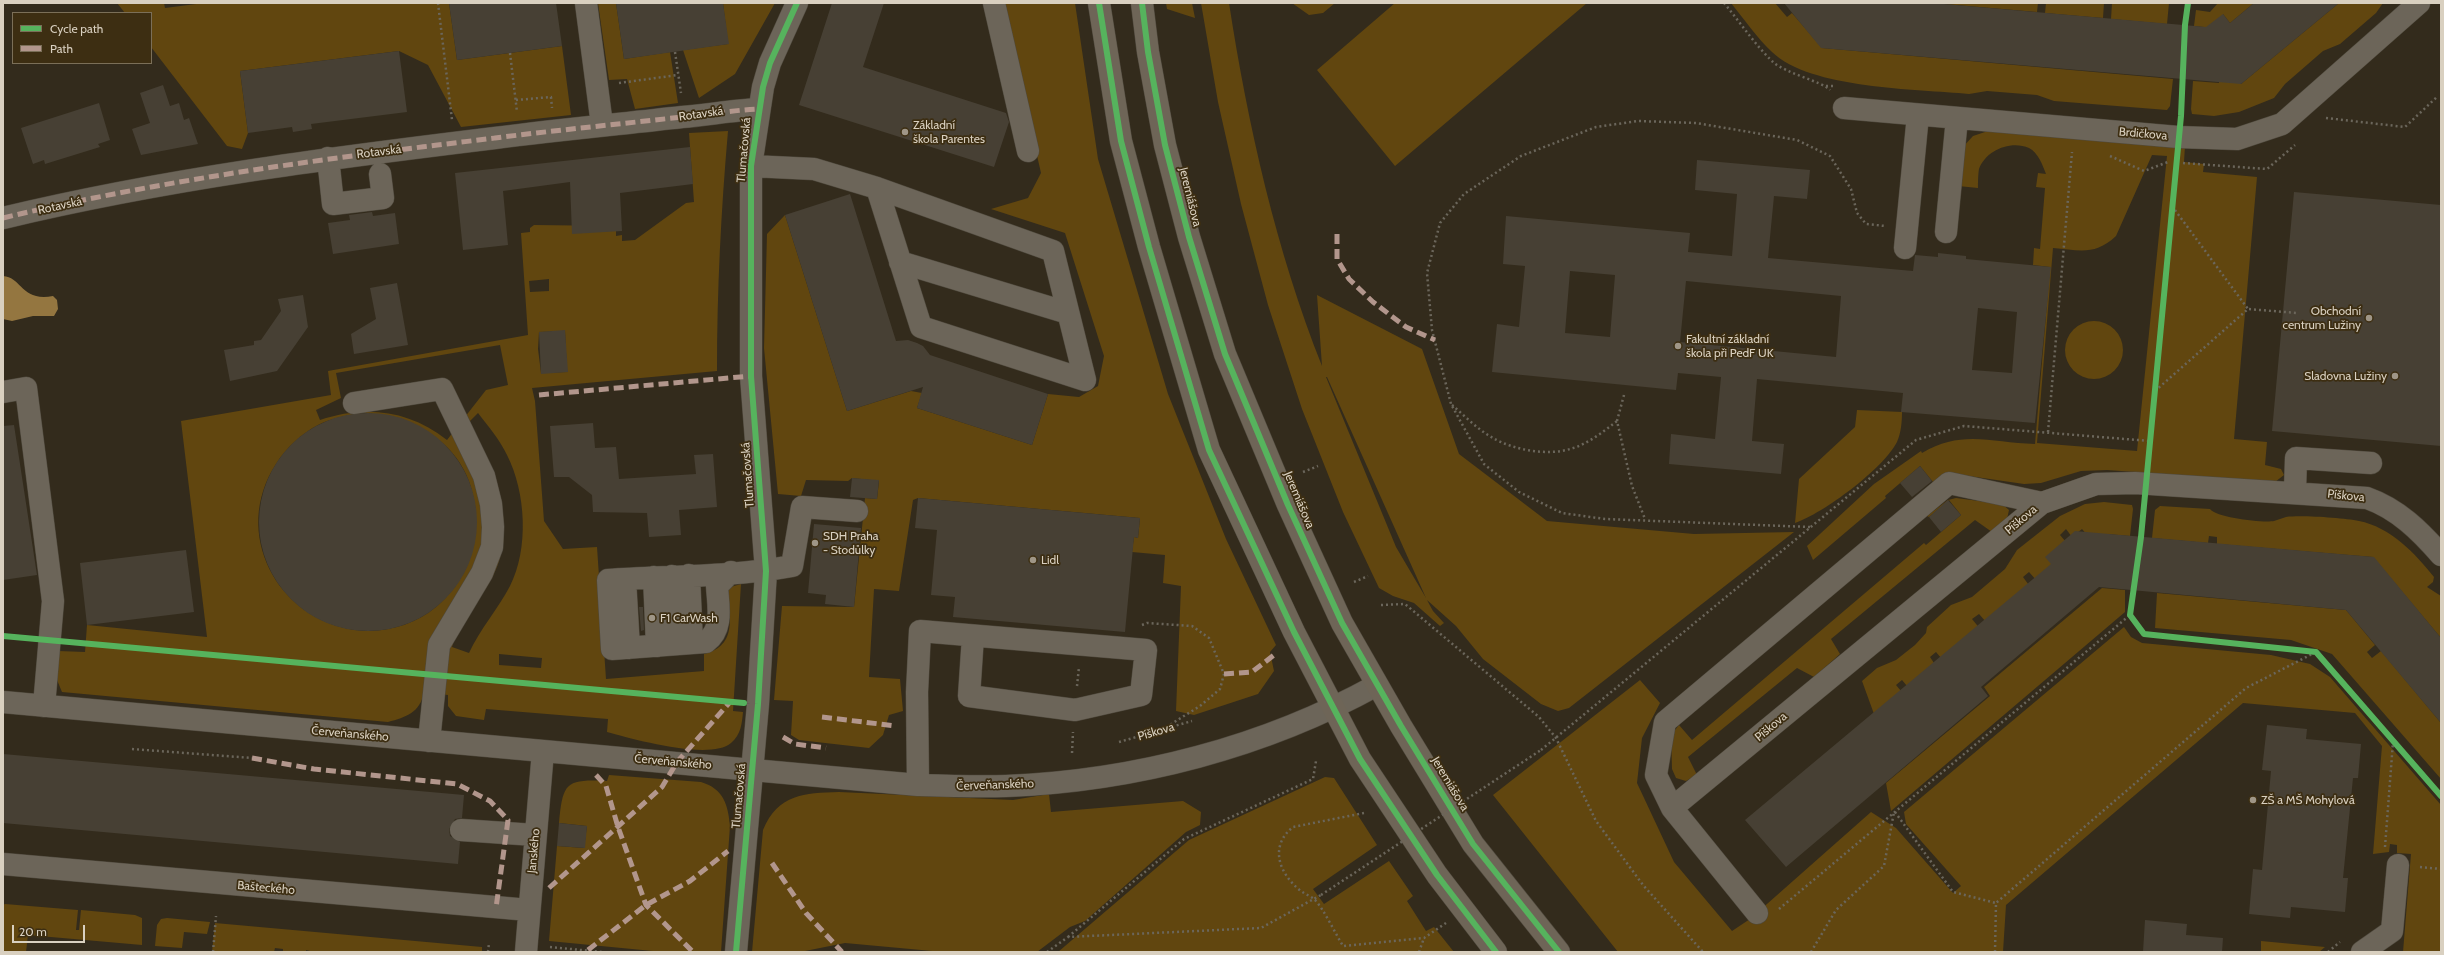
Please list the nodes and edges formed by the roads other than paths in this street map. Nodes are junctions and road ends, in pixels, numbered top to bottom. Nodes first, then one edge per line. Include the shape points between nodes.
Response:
1 (586, 3) edge
2 (797, 3) edge
3 (994, 3) edge
4 (1100, 3) edge
5 (1142, 3) edge
6 (2419, 3) edge
7 (1843, 98) road end
8 (759, 109) junction
9 (1918, 115) junction
10 (1957, 118) junction
11 (602, 125) junction
12 (1028, 151) dead end
13 (328, 158) junction
14 (751, 166) junction
15 (380, 174) dead end
16 (877, 188) junction
17 (3, 218) edge
18 (1946, 232) dead end
19 (1906, 238) road end
20 (900, 262) junction
21 (1068, 313) junction
22 (3, 392) edge
23 (354, 403) dead end
24 (2371, 462) dead end
25 (2295, 491) junction
26 (2042, 503) junction
27 (857, 511) dead end
28 (2441, 555) edge
29 (766, 571) junction
30 (731, 572) junction
31 (672, 576) junction
32 (973, 636) junction
33 (675, 644) junction
34 (1377, 685) junction
35 (3, 702) edge
36 (44, 706) junction
37 (1333, 710) junction
38 (429, 741) junction
39 (543, 751) junction
40 (752, 769) junction
41 (918, 786) junction
42 (1672, 808) junction
43 (461, 830) dead end
44 (536, 836) junction
45 (3, 864) edge
46 (2398, 865) dead end
47 (529, 910) junction
48 (1757, 913) road end
49 (535, 949) edge
50 (736, 952) edge
51 (1496, 952) edge
52 (1559, 952) edge
53 (2362, 952) edge

1 - 11 street
2 - 8 street, Tlumačovská via 770,63
3 - 12 street
4 - 37 main road via 1121,141 1149,247 1209,450
5 - 34 main road, Jeremiášova via 1165,145 1189,237 1226,354 1342,623
6 - 10 street, Brdičkova via 2282,124 2238,139 2178,137
7 - 9 street, Brdičkova
8 - 11 street, Rotavská
8 - 14 street, Tlumačovská
9 - 10 street, Brdičkova
9 - 19 street
10 - 18 street
11 - 13 street, Rotavská
13 - 15 street via 333,204 382,198
13 - 17 street, Rotavská via 185,180
14 - 16 street via 814,169
14 - 29 street, Tlumačovská via 752,376
16 - 20 street
16 - 21 street via 1053,251
20 - 21 street
20 - 21 street via 921,327 1085,380
22 - 36 street via 26,388 53,600
23 - 38 street via 442,389 460,432 484,476 491,504 494,527 492,547 482,573 439,645
24 - 25 street via 2296,458
25 - 26 street, Píškova via 2146,483 2096,484
25 - 28 street, Píškova via 2367,498 2386,504 2401,515
26 - 42 street, Píškova
26 - 42 street via 1949,483 1665,722 1656,775
27 - 29 street via 802,507 792,566
29 - 30 street
29 - 40 street, Tlumačovská via 764,635
30 - 31 street
30 - 33 street via 717,586 719,623 714,636 706,642
31 - 33 street
31 - 33 street
31 - 33 street via 625,579 629,648
32 - 32 street via 1146,650 1141,695 1075,710 969,696
32 - 41 street via 920,631 917,692
34 - 37 street
34 - 52 main road, Jeremiášova via 1473,844
35 - 36 street, Červeňanského
36 - 38 street, Červeňanského
37 - 41 street, Červeňanského via 1208,754 1121,774 1007,786
37 - 51 main road via 1360,759 1437,875
38 - 39 street, Červeňanského
39 - 40 street, Červeňanského
39 - 44 street, Janského
40 - 41 street, Červeňanského
40 - 50 street, Tlumačovská
42 - 48 street
43 - 44 street
44 - 47 street, Janského
45 - 47 street, Bašteckého
46 - 53 street via 2392,931
47 - 49 street, Janského

